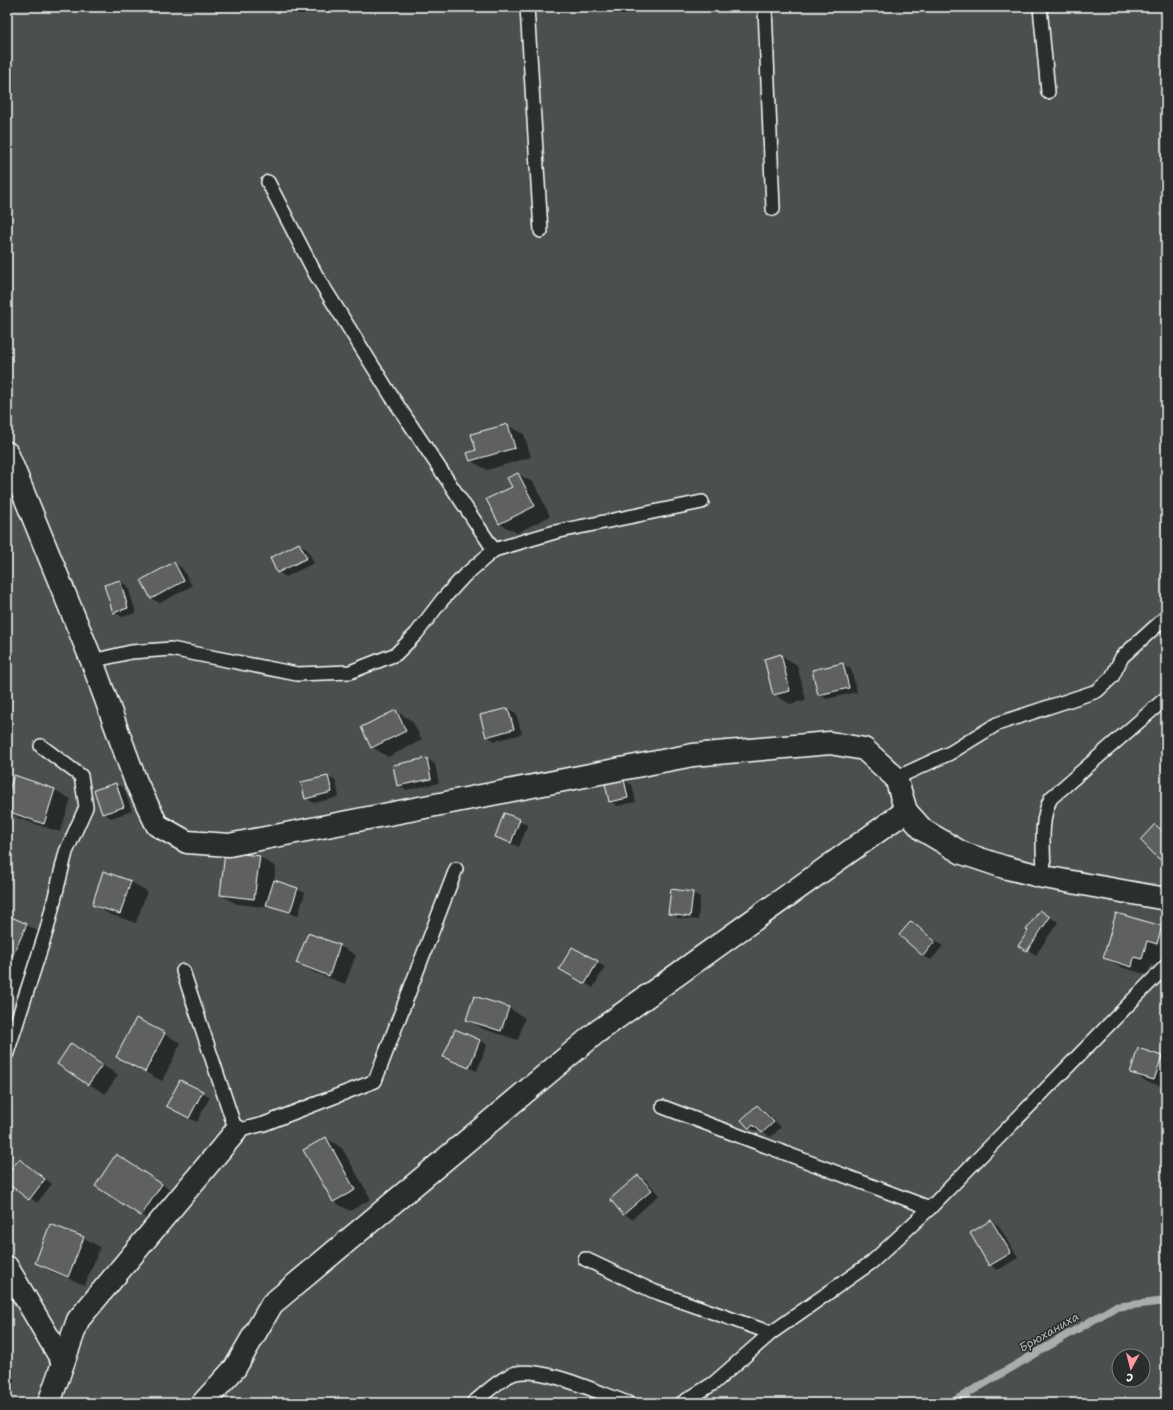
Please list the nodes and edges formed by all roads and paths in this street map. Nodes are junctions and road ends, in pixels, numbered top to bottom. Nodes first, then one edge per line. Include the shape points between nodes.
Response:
1 (527, 7) edge
2 (765, 7) edge
3 (1040, 7) edge
4 (1048, 92) dead end
5 (268, 182) dead end
6 (773, 210) dead end
7 (542, 230) dead end
8 (8, 460) edge
9 (702, 502) dead end
10 (494, 550) junction
11 (1166, 617) edge
12 (92, 661) junction
13 (1166, 698) edge
14 (41, 746) dead end
15 (896, 778) junction
16 (906, 811) junction
17 (456, 869) dead end
18 (1044, 877) junction
19 (1166, 899) edge
20 (1166, 966) edge
21 (183, 971) dead end
22 (7, 1053) edge
23 (663, 1107) dead end
24 (236, 1131) junction
25 (930, 1208) junction
26 (586, 1259) dead end
27 (7, 1267) edge
28 (771, 1333) junction
29 (63, 1362) junction
30 (49, 1403) edge
31 (203, 1403) edge
32 (473, 1403) edge
33 (628, 1403) edge
34 (682, 1403) edge

1 - 7 lane
2 - 6 lane
3 - 4 lane
5 - 10 lane via 316,275 392,397
8 - 12 street
9 - 10 lane via 555,532
10 - 12 lane via 464,576 396,654 350,672 297,674 171,649 131,652
11 - 15 lane via 1122,657 1112,677 1097,691 998,724 950,753
12 - 15 street via 136,782 157,825 187,842 228,845 701,754 830,743 864,749
13 - 18 lane via 1051,798 1044,817
14 - 22 lane via 81,776 86,807 66,852 47,929
15 - 16 street
16 - 18 street via 923,830 962,853
16 - 31 street via 597,1032 272,1304 235,1368
17 - 24 lane via 375,1081 264,1124
18 - 19 street
20 - 25 lane
21 - 24 lane
23 - 25 lane
24 - 29 street via 78,1320
25 - 28 lane via 872,1262
26 - 28 lane via 653,1291
27 - 29 street
28 - 34 lane via 714,1383
29 - 30 street
32 - 33 lane via 496,1384 515,1373 536,1372

